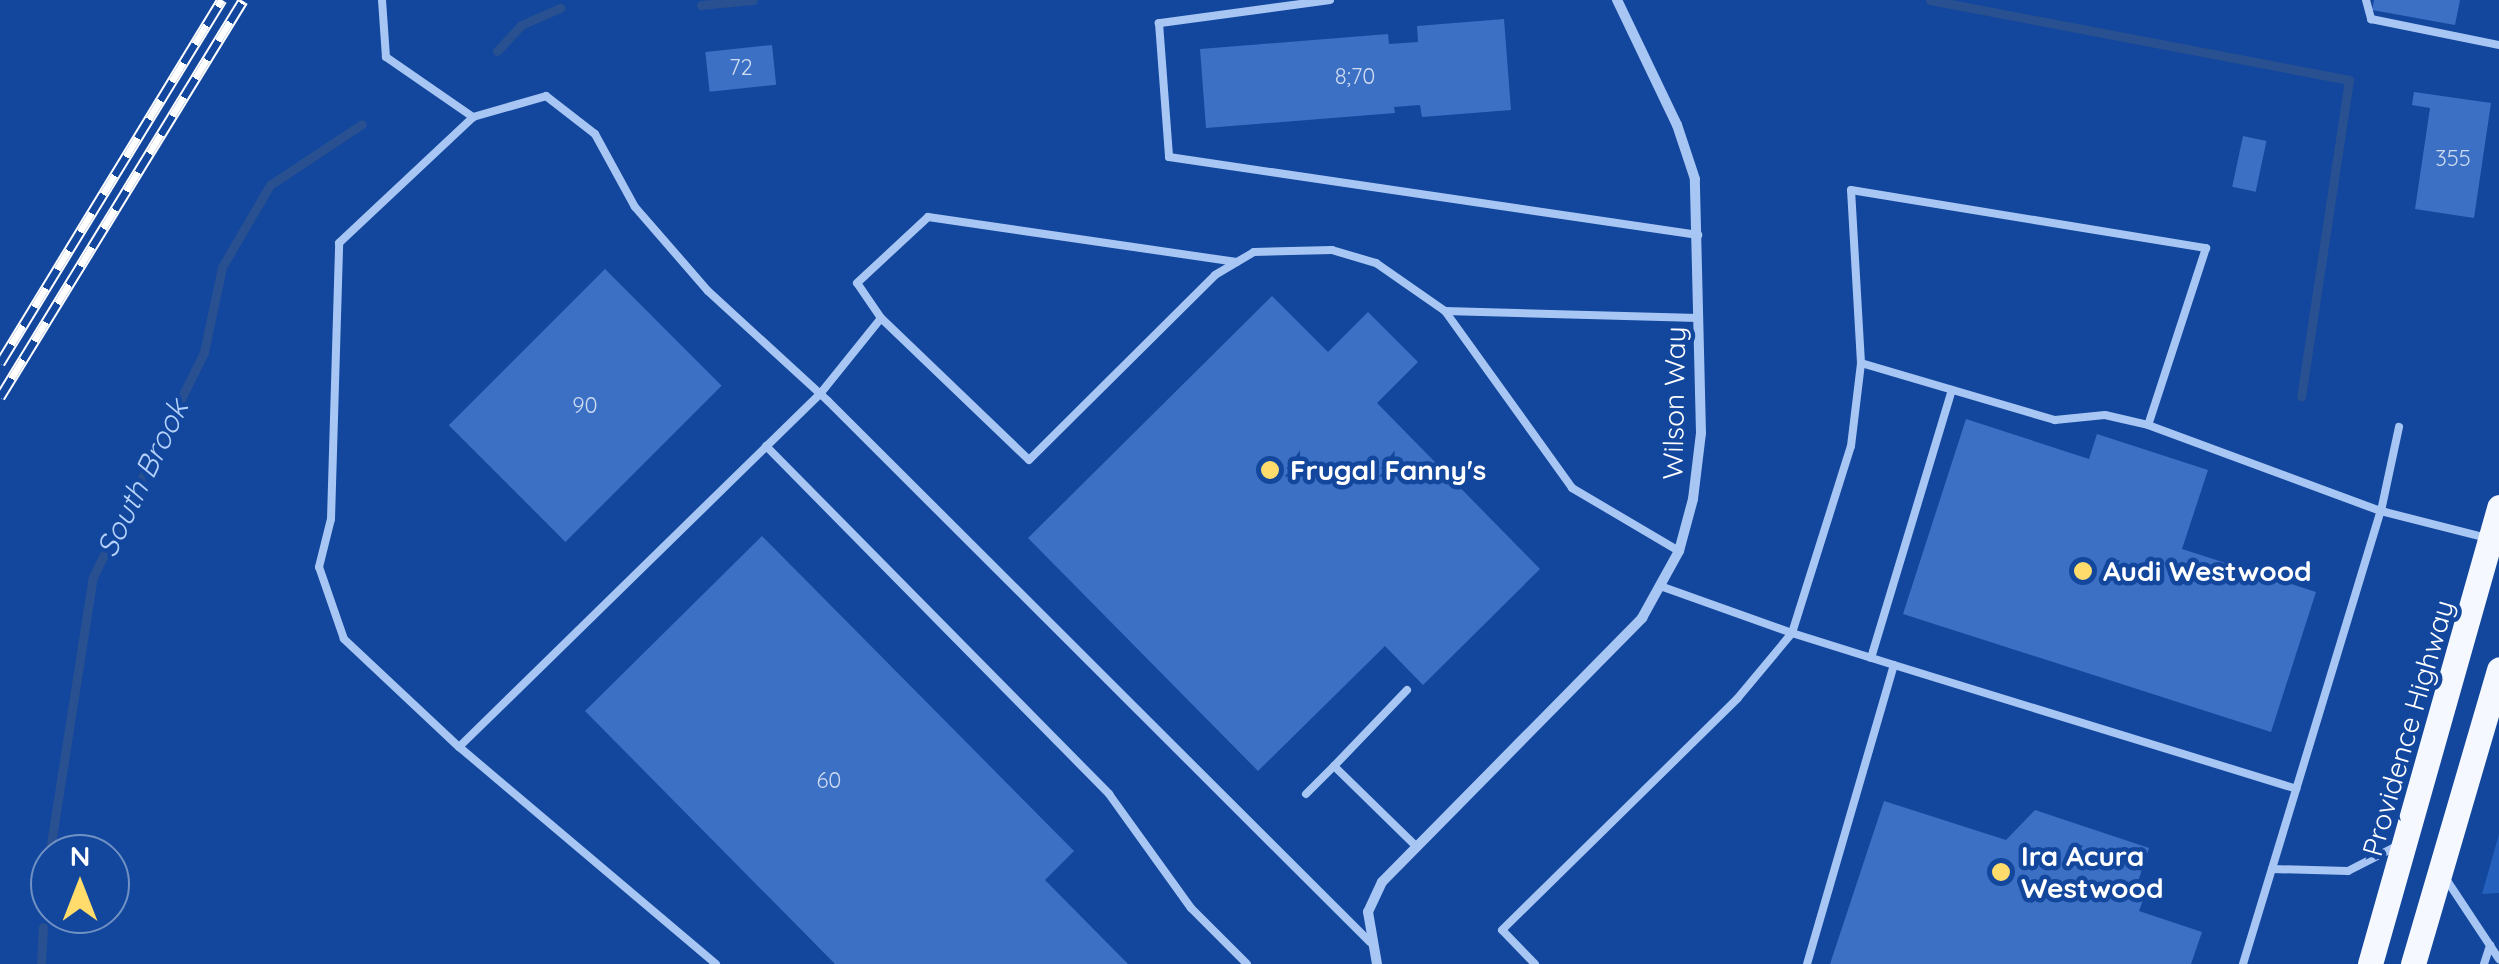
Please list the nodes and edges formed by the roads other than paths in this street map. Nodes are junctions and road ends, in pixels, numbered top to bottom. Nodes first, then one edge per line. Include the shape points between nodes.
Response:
1 (382, 0) edge
2 (1330, 0) edge
3 (1617, 0) edge
4 (2366, 0) edge
5 (2499, 45) edge
6 (473, 117) junction
7 (1698, 236) junction
8 (1237, 262) junction
9 (1445, 311) junction
10 (882, 318) junction
11 (1698, 318) junction
12 (1861, 363) junction
13 (1952, 390) junction
14 (820, 394) junction
15 (2148, 425) junction
16 (2399, 427) dead end
17 (766, 446) junction
18 (2499, 507) edge
19 (2381, 511) junction
20 (2491, 539) junction
21 (1678, 551) junction
22 (1662, 587) junction
23 (1792, 633) junction
24 (1871, 658) junction
25 (1894, 665) junction
26 (2499, 670) edge
27 (1408, 690) dead end
28 (460, 747) junction
29 (1334, 766) junction
30 (2296, 788) junction
31 (1306, 794) dead end
32 (2408, 841) junction
33 (1417, 846) junction
34 (2272, 869) junction
35 (2442, 872) junction
36 (1370, 942) junction
37 (2490, 945) junction
38 (2499, 959) edge
39 (716, 964) edge
40 (1247, 964) edge
41 (1377, 964) edge
42 (1535, 964) edge
43 (1807, 964) edge
44 (2243, 964) edge
45 (2370, 964) edge
46 (2414, 964) edge
47 (2484, 964) edge

1 - 6 lane via 386,58
2 - 7 lane via 1159,22 1168,158
3 - 7 street, Wilson Way via 1678,126 1695,180
4 - 5 lane via 2371,18
6 - 14 lane via 546,96 596,134 635,207 673,252
6 - 28 lane via 339,244 330,519 319,567 344,639
7 - 11 street, Wilson Way
8 - 9 lane via 1254,252 1332,250 1376,263
8 - 10 lane via 928,218 857,283
8 - 10 lane via 1215,275 1028,460
9 - 11 lane
9 - 21 lane via 1572,488
10 - 14 lane
11 - 21 street, Wilson Way via 1700,462
12 - 13 lane
12 - 15 lane via 1851,190 2206,248
12 - 23 lane via 1851,446
13 - 15 lane via 2054,420 2105,415
13 - 24 lane
14 - 17 lane
14 - 36 lane
15 - 19 lane
16 - 19 lane
17 - 28 lane
17 - 40 lane via 1109,794 1191,908
18 - 20 main road, Providence Highway
19 - 20 lane
19 - 30 lane
20 - 32 main road, Providence Highway
21 - 22 street, Wilson Way
22 - 23 lane
22 - 33 street, Wilson Way via 1642,618
23 - 24 lane
23 - 42 lane via 1737,699 1502,930
24 - 25 lane
25 - 30 lane
25 - 43 lane
26 - 35 main road
27 - 29 lane
28 - 39 lane
29 - 31 lane
29 - 33 lane
30 - 34 lane
32 - 34 lane via 2348,870
32 - 45 main road, Providence Highway
33 - 36 street, Wilson Way via 1373,896
34 - 44 lane
35 - 37 lane
35 - 46 main road
36 - 41 street
37 - 38 lane
37 - 47 lane

